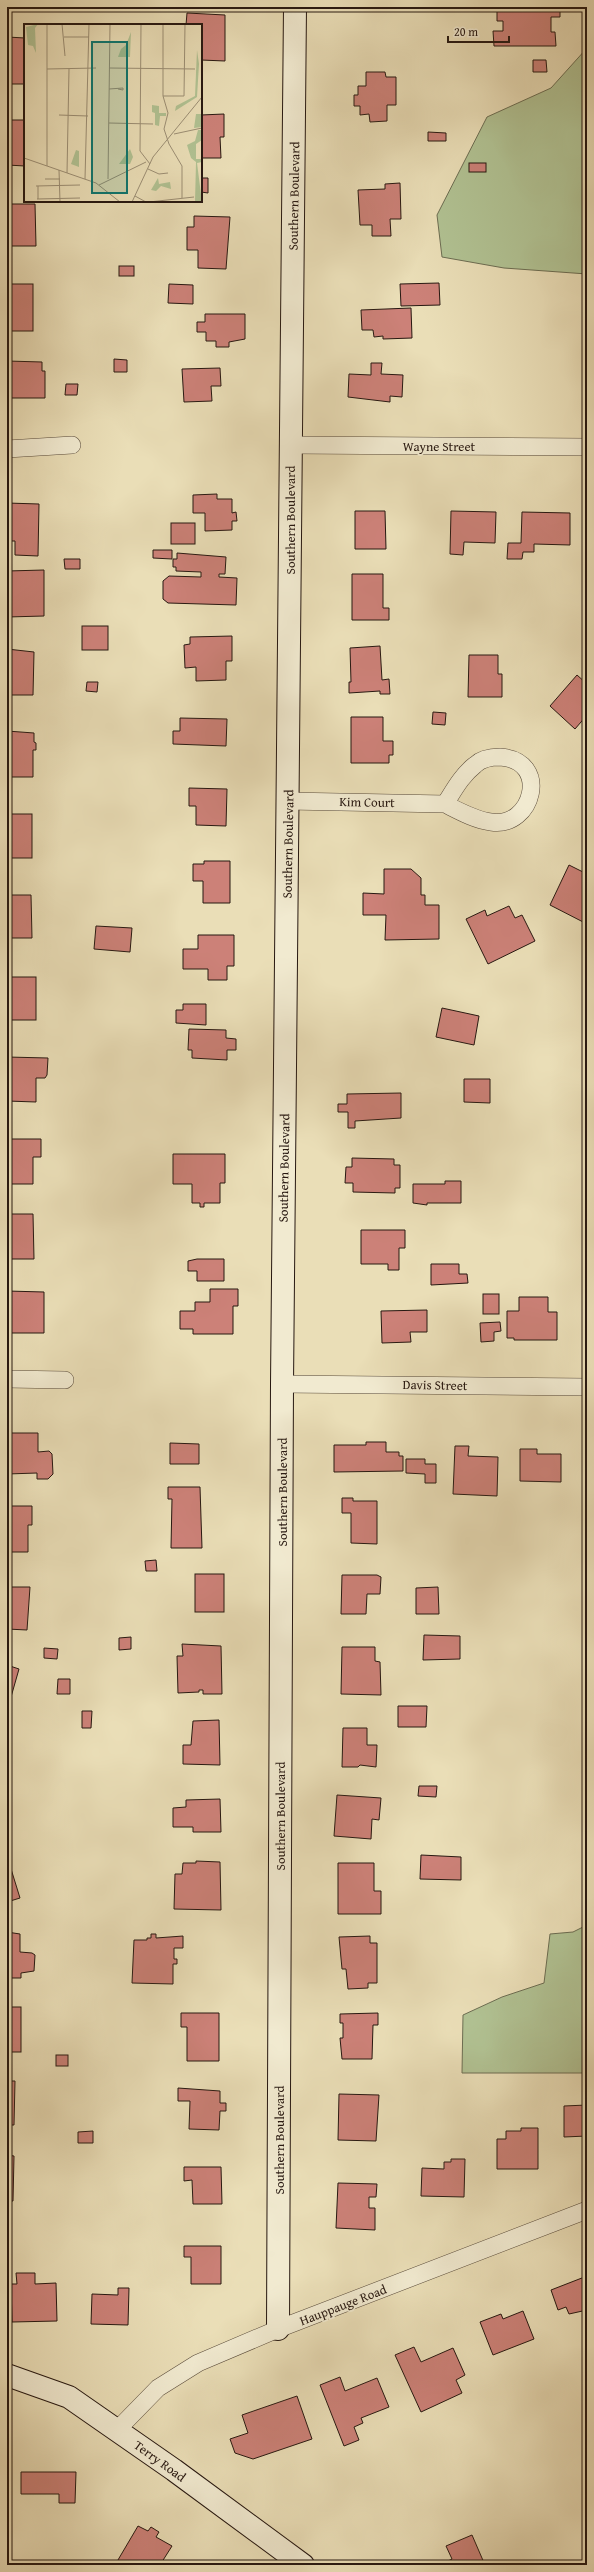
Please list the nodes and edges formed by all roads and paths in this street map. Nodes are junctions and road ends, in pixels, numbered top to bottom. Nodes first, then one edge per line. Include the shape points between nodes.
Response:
1 (296, 7) edge
2 (72, 445) dead end
3 (291, 445) junction
4 (587, 447) edge
5 (7, 448) edge
6 (288, 801) junction
7 (446, 804) junction
8 (7, 1379) edge
9 (65, 1380) dead end
10 (282, 1384) junction
11 (587, 1387) edge
12 (587, 2210) edge
13 (278, 2329) junction
14 (7, 2375) edge
15 (116, 2430) junction
16 (303, 2565) edge

1 - 3 street, Southern Boulevard
2 - 5 street
3 - 4 street, Wayne Street
3 - 6 street, Southern Boulevard
6 - 7 street, Kim Court
6 - 10 street, Southern Boulevard
7 - 7 street, Kim Court via 463,777 475,764 490,757 520,762 528,772 532,788 520,814 492,822
8 - 9 street
10 - 11 street, Davis Street
10 - 13 street, Southern Boulevard
12 - 13 street, Hauppauge Road
13 - 15 street, Hauppauge Road via 191,2367 158,2388
14 - 15 street, Terry Road via 69,2397
15 - 16 street, Terry Road

